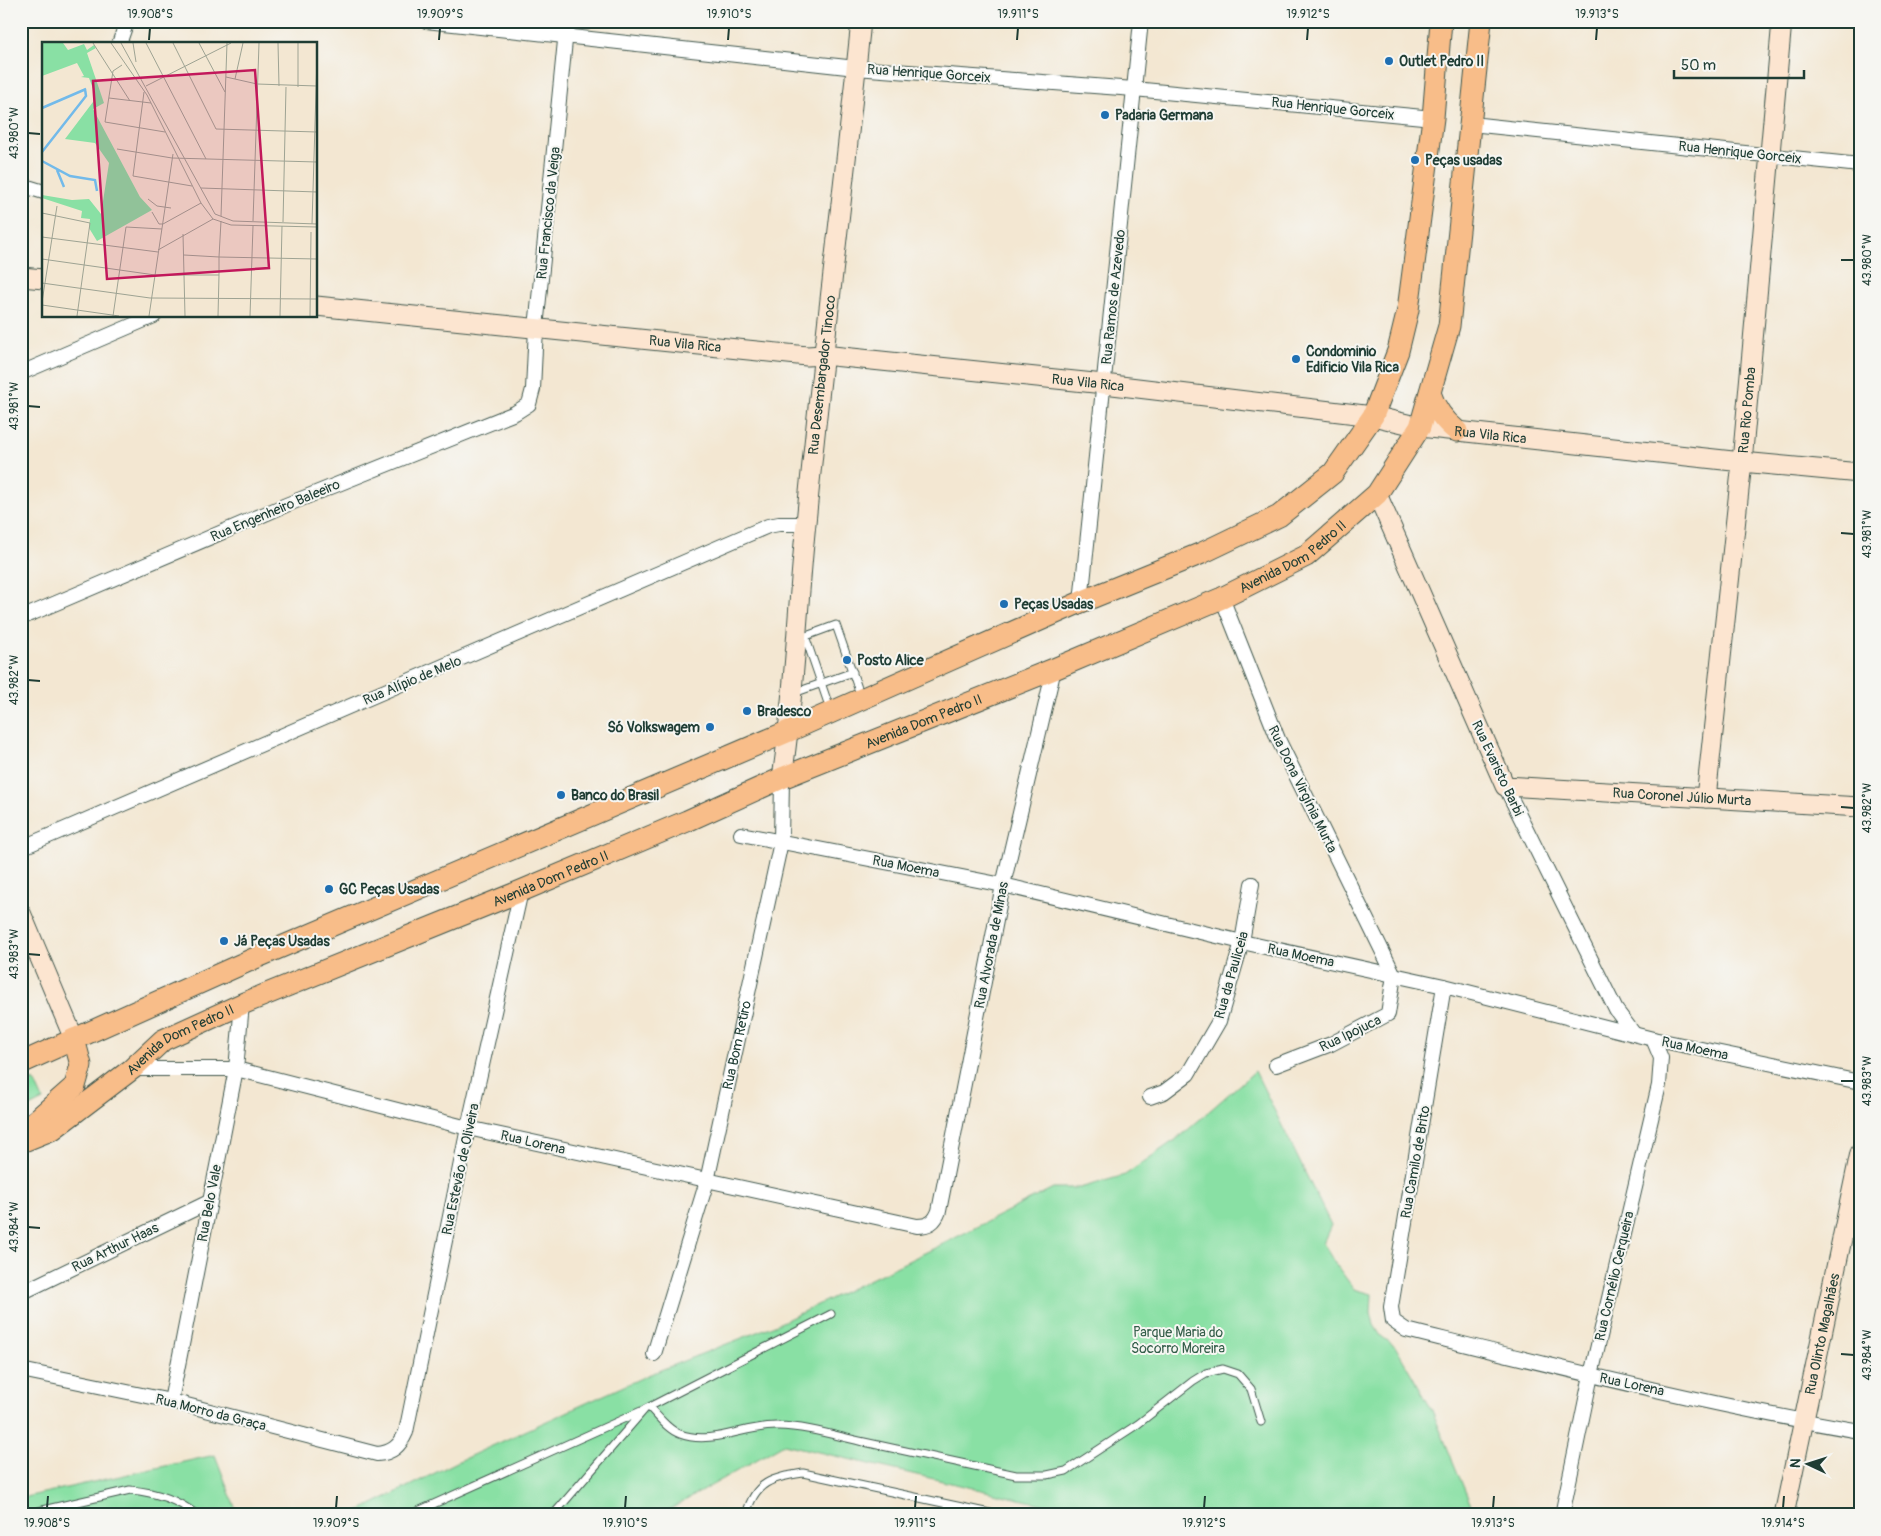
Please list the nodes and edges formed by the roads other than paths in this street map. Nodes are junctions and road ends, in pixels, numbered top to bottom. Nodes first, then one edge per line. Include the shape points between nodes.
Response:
1 (126, 21) edge
2 (426, 21) edge
3 (567, 21) edge
4 (861, 21) edge
5 (1141, 21) edge
6 (1441, 21) edge
7 (1481, 21) edge
8 (1782, 21) edge
9 (566, 36) junction
10 (120, 42) edge
11 (856, 68) junction
12 (1134, 89) junction
13 (1433, 118) junction
14 (1471, 124) junction
15 (1770, 155) junction
16 (1860, 165) edge
17 (21, 185) edge
18 (42, 191) edge
19 (21, 277) edge
20 (42, 280) edge
21 (318, 306) edge
22 (149, 318) edge
23 (536, 328) junction
24 (824, 355) junction
25 (21, 373) edge
26 (1104, 384) junction
27 (1430, 393) junction
28 (529, 404) joint
29 (1373, 416) junction
30 (1420, 427) junction
31 (1457, 431) junction
32 (1742, 462) junction
33 (1860, 473) edge
34 (1377, 494) junction
35 (806, 524) junction
36 (1222, 598) junction
37 (1081, 602) junction
38 (21, 618) edge
39 (800, 638) junction
40 (1054, 669) junction
41 (852, 672) junction
42 (822, 683) junction
43 (792, 694) junction
44 (862, 698) junction
45 (832, 712) junction
46 (789, 731) junction
47 (782, 778) junction
48 (1505, 786) junction
49 (1706, 798) junction
50 (1860, 807) edge
51 (741, 834) dead end
52 (781, 842) junction
53 (21, 848) edge
54 (1252, 884) dead end
55 (1003, 885) junction
56 (521, 891) junction
57 (21, 913) edge
58 (1242, 942) junction
59 (1394, 976) junction
60 (1444, 986) junction
61 (242, 1004) junction
62 (1634, 1034) junction
63 (74, 1039) junction
64 (1653, 1039) junction
65 (21, 1063) edge
66 (1276, 1066) dead end
67 (132, 1069) junction
68 (236, 1069) junction
69 (1860, 1082) edge
70 (1150, 1097) dead end
71 (468, 1128) junction
72 (21, 1129) edge
73 (21, 1142) edge
74 (1860, 1154) edge
75 (707, 1181) junction
76 (209, 1202) junction
77 (933, 1222) joint
78 (21, 1293) edge
79 (831, 1314) dead end
80 (1406, 1330) joint
81 (654, 1354) dead end
82 (21, 1370) edge
83 (1591, 1375) junction
84 (171, 1401) junction
85 (647, 1408) junction
86 (1261, 1422) dead end
87 (1804, 1422) junction
88 (1860, 1431) edge
89 (397, 1446) joint
90 (21, 1515) edge
91 (198, 1515) edge
92 (409, 1515) edge
93 (553, 1515) edge
94 (746, 1515) edge
95 (999, 1515) edge
96 (1562, 1515) edge
97 (1784, 1515) edge

1 - 10 street
2 - 9 street, Rua Henrique Gorceix
3 - 9 street, Rua Francisco da Veiga
4 - 11 street, Rua Desembargador Tinoco
5 - 12 street, Rua Ramos de Azevedo
6 - 13 main road
7 - 14 main road, Avenida Dom Pedro II
8 - 15 street, Rua Rio Pomba
9 - 11 street, Rua Henrique Gorceix
9 - 23 street, Rua Francisco da Veiga
11 - 12 street, Rua Henrique Gorceix
11 - 24 street, Rua Desembargador Tinoco
12 - 13 street, Rua Henrique Gorceix
12 - 26 street, Rua Ramos de Azevedo
13 - 29 main road via 1408,310 1398,351
14 - 15 street, Rua Henrique Gorceix
14 - 27 main road, Avenida Dom Pedro II via 1449,326
15 - 16 street, Rua Henrique Gorceix
15 - 32 street, Rua Rio Pomba
17 - 18 street
19 - 20 street
21 - 23 street, Rua Vila Rica
22 - 25 street
23 - 24 street, Rua Vila Rica via 807,356
23 - 28 street, Rua Francisco da Veiga via 533,389
24 - 26 street, Rua Vila Rica
24 - 35 street, Rua Desembargador Tinoco
26 - 29 street, Rua Vila Rica
26 - 37 street, Rua Ramos de Azevedo
27 - 30 main road, Avenida Dom Pedro II
27 - 31 main road via 1437,410
28 - 38 street, Rua Engenheiro Baleeiro via 515,414 286,505
29 - 30 street, Rua Vila Rica
29 - 37 main road via 1333,473 1279,516 1202,553
30 - 31 street, Rua Vila Rica
30 - 34 main road, Avenida Dom Pedro II
31 - 32 street, Rua Vila Rica
32 - 33 street, Rua Vila Rica
32 - 49 street, Rua Rio Pomba
34 - 36 main road, Avenida Dom Pedro II via 1306,556
34 - 48 street, Rua Evaristo Barbi
35 - 39 street, Rua Desembargador Tinoco
35 - 53 street, Rua Alípio de Melo via 768,526
36 - 40 main road, Avenida Dom Pedro II
36 - 59 street, Rua Dona Virgínia Murta via 1278,739
37 - 44 main road
39 - 41 lane via 836,625
39 - 42 lane
39 - 43 street, Rua Desembargador Tinoco
40 - 47 main road, Avenida Dom Pedro II
40 - 55 street, Rua Alvorada de Minas
41 - 42 lane
41 - 44 lane
42 - 43 lane
42 - 45 lane
43 - 46 street, Rua Desembargador Tinoco
44 - 45 main road
45 - 46 main road
46 - 47 street, Rua Bom Retiro
46 - 63 main road via 253,959
47 - 52 street, Rua Bom Retiro
47 - 56 main road, Avenida Dom Pedro II
48 - 49 street, Rua Coronel Júlio Murta
48 - 62 street, Rua Evaristo Barbi via 1616,1010
49 - 50 street, Rua Coronel Júlio Murta
51 - 52 street, Rua Moema
52 - 55 street, Rua Moema
52 - 75 street, Rua Bom Retiro
54 - 58 street, Rua da Pauliceia
55 - 58 street, Rua Moema
55 - 77 street, Rua Alvorada de Minas via 939,1211
56 - 61 main road, Avenida Dom Pedro II
56 - 71 street, Rua Estevão de Oliveira
57 - 63 street
58 - 59 street, Rua Moema
58 - 70 street, Rua da Pauliceia via 1219,1021 1200,1056 1188,1074 1164,1092
59 - 60 street, Rua Moema
59 - 66 street, Rua Ipojuca via 1388,1014 1331,1044
60 - 62 street, Rua Moema
60 - 80 street, Rua Camilo de Brito via 1391,1307 1393,1321
61 - 67 main road, Avenida Dom Pedro II via 162,1040
61 - 68 street, Rua Belo Vale
62 - 64 street, Rua Moema
63 - 65 main road
63 - 72 main road via 81,1065 75,1086 33,1123
64 - 69 street, Rua Moema
64 - 83 street, Rua Cornélio Cerqueira via 1661,1058 1659,1084
67 - 68 street, Rua Lorena
67 - 73 main road, Avenida Dom Pedro II via 53,1128
68 - 71 street, Rua Lorena
68 - 76 street, Rua Belo Vale
71 - 75 street, Rua Lorena
71 - 89 street, Rua Estevão de Oliveira via 406,1432
74 - 87 street, Rua Olinto Magalhães
75 - 77 street, Rua Lorena via 917,1226
75 - 81 street, Rua Bom Retiro
76 - 78 street, Rua Arthur Haas
76 - 84 street, Rua Belo Vale
79 - 85 lane
80 - 83 street, Rua Lorena
82 - 84 street, Rua Morro da Graça
83 - 87 street, Rua Lorena
83 - 96 street, Rua Cornélio Cerqueira
84 - 89 street, Rua Morro da Graça via 377,1454 389,1453
85 - 86 lane via 679,1434 687,1436 722,1436 778,1426 1016,1475 1047,1475 1066,1470 1138,1424 1193,1381 1206,1373 1223,1369 1238,1374 1251,1388
85 - 92 lane
85 - 93 lane
87 - 88 street, Rua Lorena
87 - 97 street, Rua Olinto Magalhães
90 - 91 lane via 130,1490 167,1497
94 - 95 lane via 756,1491 774,1478 803,1473

